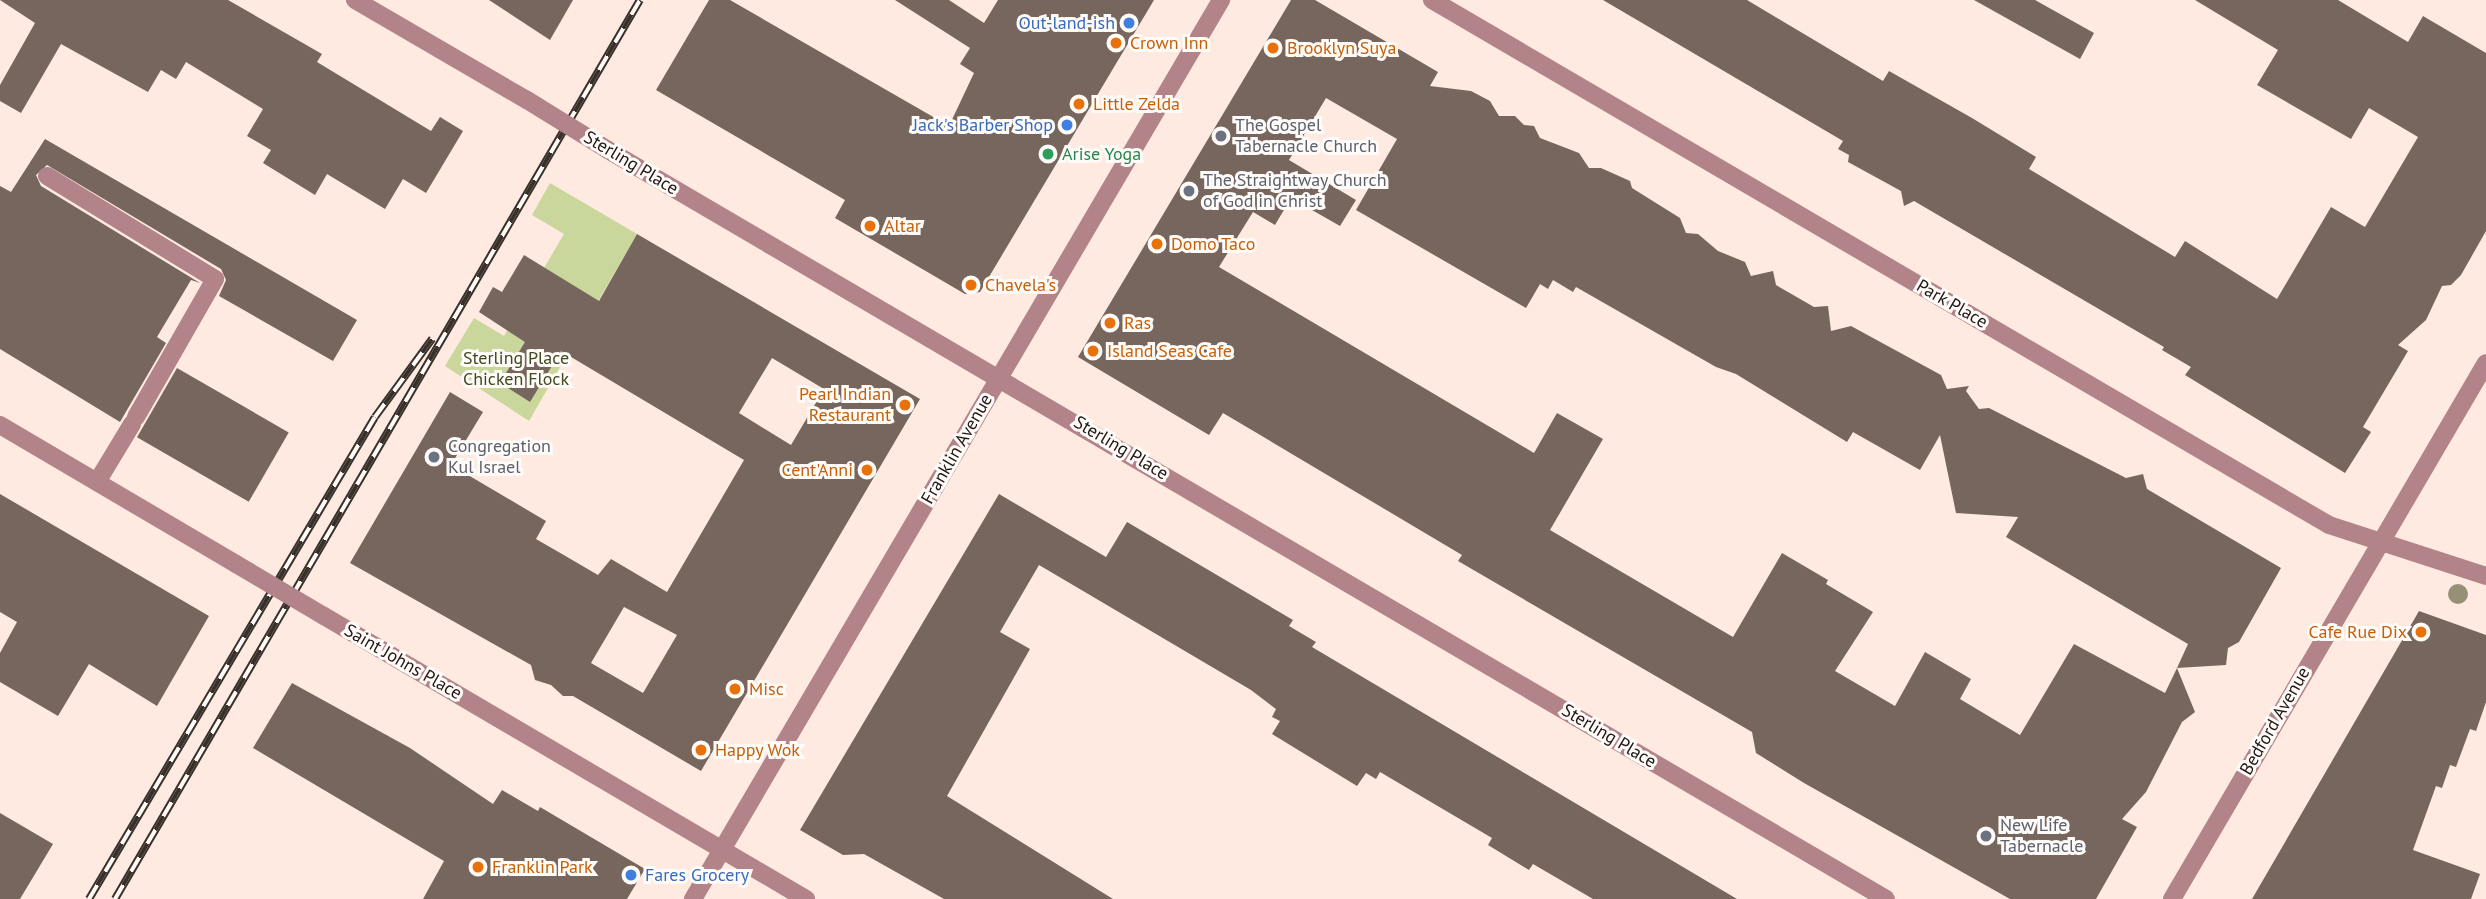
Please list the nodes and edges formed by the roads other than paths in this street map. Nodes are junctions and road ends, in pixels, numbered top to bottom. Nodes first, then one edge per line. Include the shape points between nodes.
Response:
1 (355, 0) edge
2 (1221, 0) edge
3 (1432, 0) edge
4 (47, 176) dead end
5 (2486, 363) edge
6 (999, 377) junction
7 (0, 425) edge
8 (97, 482) junction
9 (2380, 541) junction
10 (2486, 576) edge
11 (722, 850) junction
12 (693, 899) edge
13 (806, 899) edge
14 (1885, 899) edge
15 (2172, 899) edge

1 - 6 street, Sterling Place, bridge
2 - 6 street, Franklin Avenue
3 - 9 street, Park Place via 2329,525
4 - 8 street via 215,279
5 - 9 street, Bedford Avenue
6 - 11 street, Franklin Avenue
6 - 14 street, Sterling Place
7 - 8 street, Saint Johns Place
8 - 11 street, Saint Johns Place, bridge
9 - 10 street, Park Place
9 - 15 street, Bedford Avenue
11 - 12 street, Franklin Avenue
11 - 13 street, Saint Johns Place

